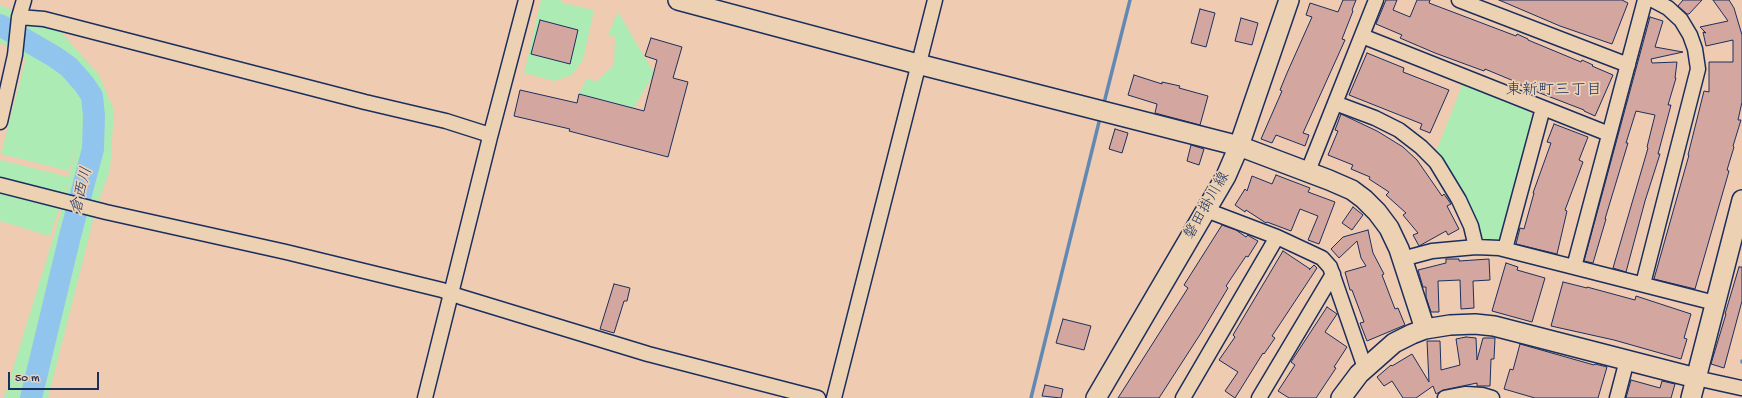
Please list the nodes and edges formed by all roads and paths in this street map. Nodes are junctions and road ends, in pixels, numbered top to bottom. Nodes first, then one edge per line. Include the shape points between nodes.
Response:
1 (24, 0) edge
2 (526, 0) edge
3 (678, 0) edge
4 (935, 0) edge
5 (1289, 0) edge
6 (1376, 0) edge
7 (1460, 0) edge
8 (1645, 0) edge
9 (1653, 0) edge
10 (19, 16) junction
11 (1362, 36) junction
12 (920, 65) junction
13 (1628, 65) junction
14 (1335, 103) junction
15 (1543, 108) junction
16 (0, 122) edge
17 (1610, 134) junction
18 (490, 135) junction
19 (1239, 146) junction
20 (1308, 171) junction
21 (0, 185) edge
22 (1742, 200) edge
23 (1206, 210) junction
24 (1277, 238) junction
25 (1476, 247) junction
26 (1505, 250) junction
27 (1402, 259) junction
28 (1574, 267) junction
29 (1333, 274) junction
30 (1643, 284) junction
31 (450, 294) junction
32 (1715, 303) junction
33 (1425, 329) junction
34 (1627, 360) junction
35 (1365, 368) junction
36 (1696, 378) junction
37 (1740, 390) edge
38 (425, 398) edge
39 (818, 398) edge
40 (834, 398) edge
41 (1096, 398) edge
42 (1183, 398) edge
43 (1260, 398) edge
44 (1341, 398) edge
45 (1446, 398) edge
46 (1492, 398) edge
47 (1617, 398) edge
48 (1691, 398) edge

1 - 10 street
2 - 18 street
3 - 12 street
4 - 12 street
5 - 19 street, 磐田掛川線
6 - 11 street
7 - 13 street
8 - 13 street
9 - 30 street via 1682,20 1696,50 1698,69
10 - 16 street via 15,54
10 - 18 street via 44,19 446,121
11 - 14 street
11 - 15 street
12 - 19 street
12 - 40 street
13 - 17 street
14 - 20 street
14 - 25 street via 1399,130 1436,162 1459,200 1471,226
15 - 17 street
15 - 26 street
17 - 28 street
18 - 31 street
19 - 20 street
19 - 23 street, 磐田掛川線 via 1226,176
20 - 27 street via 1352,190 1364,199 1389,228
21 - 31 street via 170,227 286,252
22 - 32 street
23 - 24 street
23 - 41 street, 磐田掛川線
24 - 29 street via 1322,258
24 - 42 street
25 - 26 street
25 - 27 street via 1432,251
26 - 28 street
27 - 33 street
28 - 30 street
29 - 35 street
29 - 43 street
30 - 32 street
31 - 38 street
31 - 39 street via 711,372
32 - 36 street
33 - 34 street via 1450,325 1494,326
33 - 35 street via 1394,343
34 - 36 street
34 - 47 street
35 - 44 street
36 - 37 street
36 - 48 street
45 - 46 street via 1466,394

